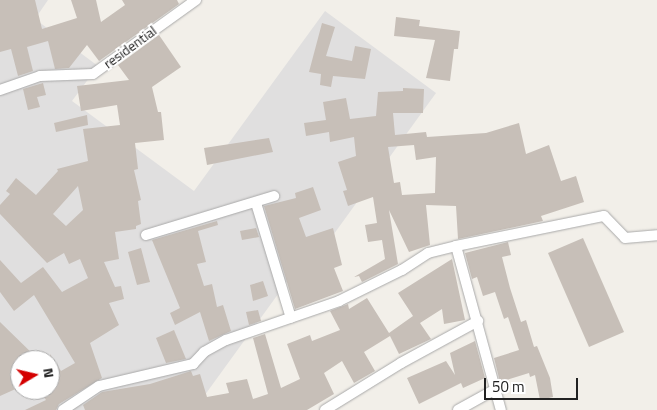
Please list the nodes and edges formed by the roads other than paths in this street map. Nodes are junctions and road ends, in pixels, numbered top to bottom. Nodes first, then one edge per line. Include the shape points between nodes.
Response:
1 (196, 0) edge
2 (0, 90) edge
3 (274, 196) dead end
4 (256, 203) junction
5 (146, 235) dead end
6 (657, 235) edge
7 (456, 246) junction
8 (291, 318) junction
9 (478, 321) junction
10 (496, 389) junction
11 (63, 410) edge
12 (325, 410) edge
13 (458, 410) edge
14 (501, 410) edge

1 - 2 street, residential via 93,74 40,76
3 - 4 street
4 - 5 street
4 - 8 street
6 - 7 street via 625,238 604,216
7 - 8 street via 428,253 402,270 339,301
7 - 9 street
8 - 11 street via 226,340 204,352 193,364 99,386
9 - 10 street
9 - 12 street
10 - 13 street
10 - 14 street

